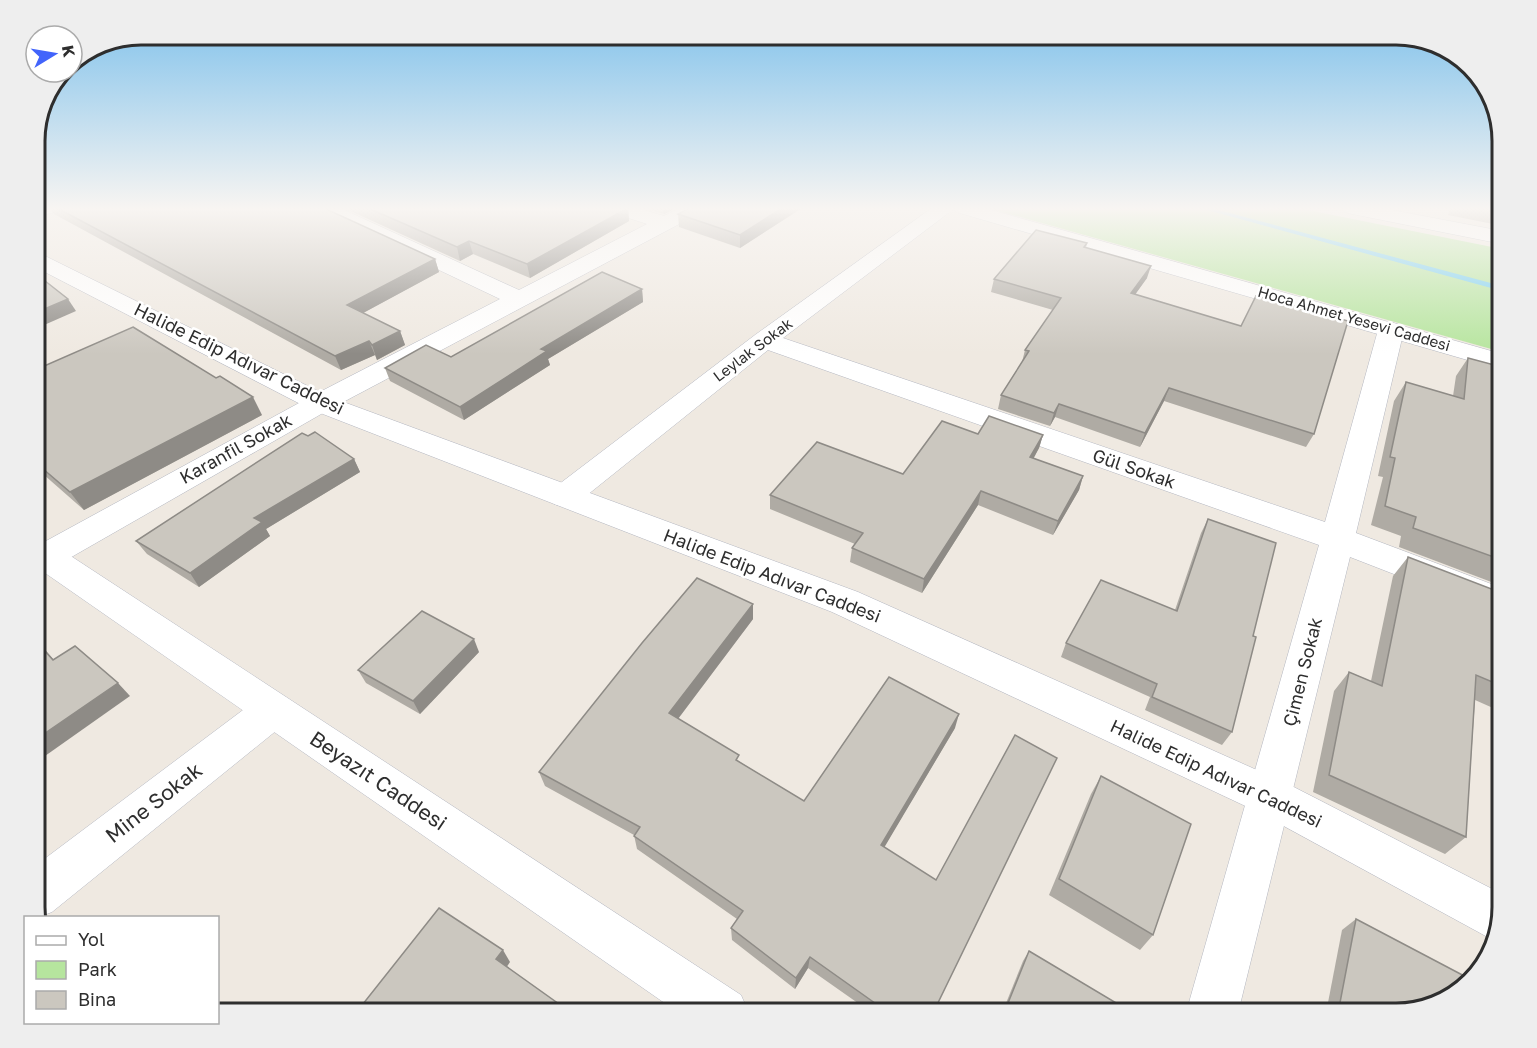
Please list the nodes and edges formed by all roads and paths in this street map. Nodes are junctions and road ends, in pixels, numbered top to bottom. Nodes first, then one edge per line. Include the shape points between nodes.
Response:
1 (430, 257) edge
2 (600, 257) edge
3 (877, 257) edge
4 (1137, 257) edge
5 (45, 263) edge
6 (519, 299) junction
7 (1391, 330) junction
8 (764, 340) junction
9 (1492, 359) edge
10 (320, 403) junction
11 (565, 496) junction
12 (1338, 539) junction
13 (45, 551) edge
14 (45, 560) edge
15 (1492, 598) edge
16 (273, 710) junction
17 (1271, 797) junction
18 (45, 887) edge
19 (1491, 914) edge
20 (707, 1003) edge
21 (1215, 1003) edge

1 - 6 street
2 - 6 street, Karanfil Sokak
3 - 8 street, Leylak Sokak
4 - 7 street, Hoca Ahmet Yesevi Caddesi
5 - 10 street, Halide Edip Adıvar Caddesi
6 - 10 street, Karanfil Sokak
7 - 9 street, Hoca Ahmet Yesevi Caddesi
7 - 12 street, Çimen Sokak
8 - 11 street, Leylak Sokak
8 - 12 street, Gül Sokak
10 - 11 street, Halide Edip Adıvar Caddesi
10 - 13 street, Karanfil Sokak
11 - 17 street, Halide Edip Adıvar Caddesi via 845,602
12 - 15 street, Gül Sokak
12 - 17 street, Çimen Sokak
14 - 16 street, Beyazıt Caddesi
16 - 18 street, Mine Sokak
16 - 20 street, Beyazıt Caddesi
17 - 19 street, Halide Edip Adıvar Caddesi
17 - 21 street, Çimen Sokak

